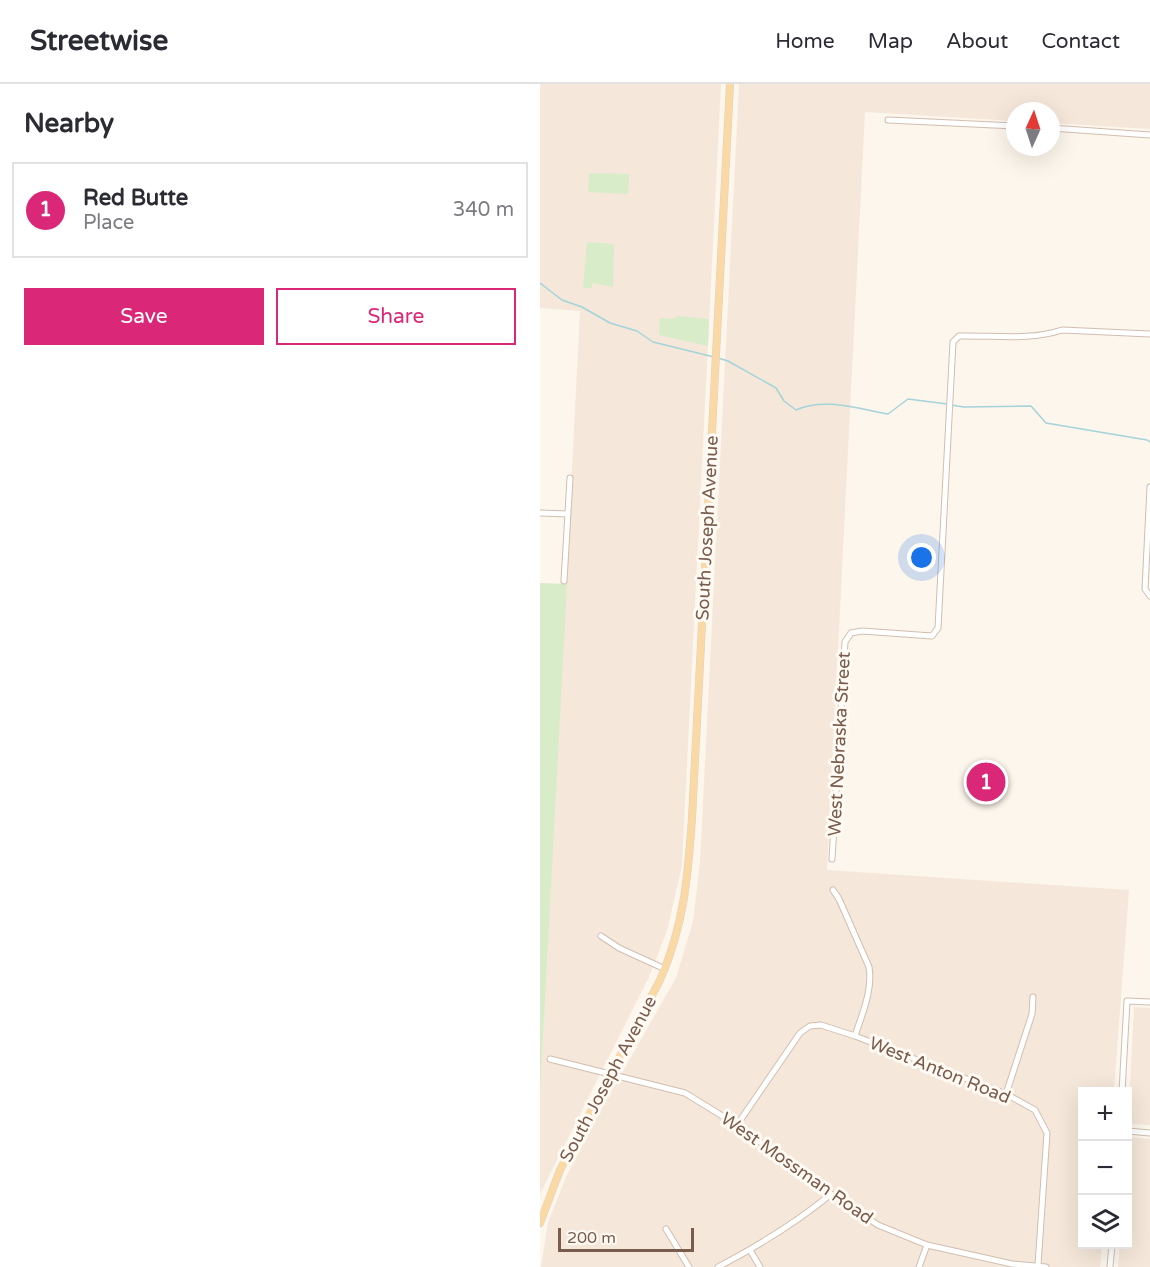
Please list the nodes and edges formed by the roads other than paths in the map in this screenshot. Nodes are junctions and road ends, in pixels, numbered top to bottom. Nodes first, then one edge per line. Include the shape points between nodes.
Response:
1 (730, 84) edge
2 (888, 120) dead end
3 (1006, 126) edge
4 (1060, 129) edge
5 (1150, 135) edge
6 (1150, 334) edge
7 (570, 478) dead end
8 (1150, 488) edge
9 (540, 513) edge
10 (568, 514) junction
11 (564, 581) dead end
12 (1150, 596) edge
13 (832, 859) dead end
14 (833, 890) dead end
15 (601, 936) dead end
16 (665, 969) junction
17 (1033, 997) dead end
18 (1150, 1002) edge
19 (855, 1036) junction
20 (550, 1059) dead end
21 (610, 1074) junction
22 (1122, 1087) edge
23 (1006, 1094) junction
24 (737, 1125) junction
25 (1132, 1131) edge
26 (1150, 1133) edge
27 (831, 1194) junction
28 (540, 1223) edge
29 (666, 1229) dead end
30 (927, 1245) junction
31 (1112, 1249) edge
32 (750, 1250) junction
33 (1038, 1265) junction
34 (689, 1267) edge
35 (718, 1267) edge
36 (760, 1267) edge
37 (919, 1267) edge
38 (1047, 1267) edge
39 (1110, 1267) edge

1 - 16 main road, South Joseph Avenue via 688,875 684,906
2 - 3 street
4 - 5 street
6 - 13 street, West Nebraska Street via 1062,330 999,338 959,336 953,342 938,628 932,636 862,631 851,633 845,642
7 - 10 street
8 - 12 street via 1144,589
9 - 10 street
10 - 11 street
14 - 19 street via 871,977
15 - 16 street
16 - 21 main road, South Joseph Avenue
17 - 23 street via 1032,1014
18 - 22 street via 1128,1001
19 - 23 street, West Anton Road
19 - 24 street, West Anton Road via 821,1026 810,1026 800,1033
20 - 21 street, West Mossman Road
21 - 24 street, West Mossman Road via 685,1093
21 - 28 main road, South Joseph Avenue via 560,1170
23 - 33 street, West Anton Road via 1035,1110 1047,1133
24 - 27 street, West Mossman Road
25 - 26 street
27 - 30 street, West Mossman Road via 878,1225
27 - 32 street
29 - 34 street
30 - 33 street, West Mossman Road via 1012,1264
30 - 37 street
31 - 39 street
32 - 35 street
32 - 36 street
33 - 38 street, West Mossman Road

